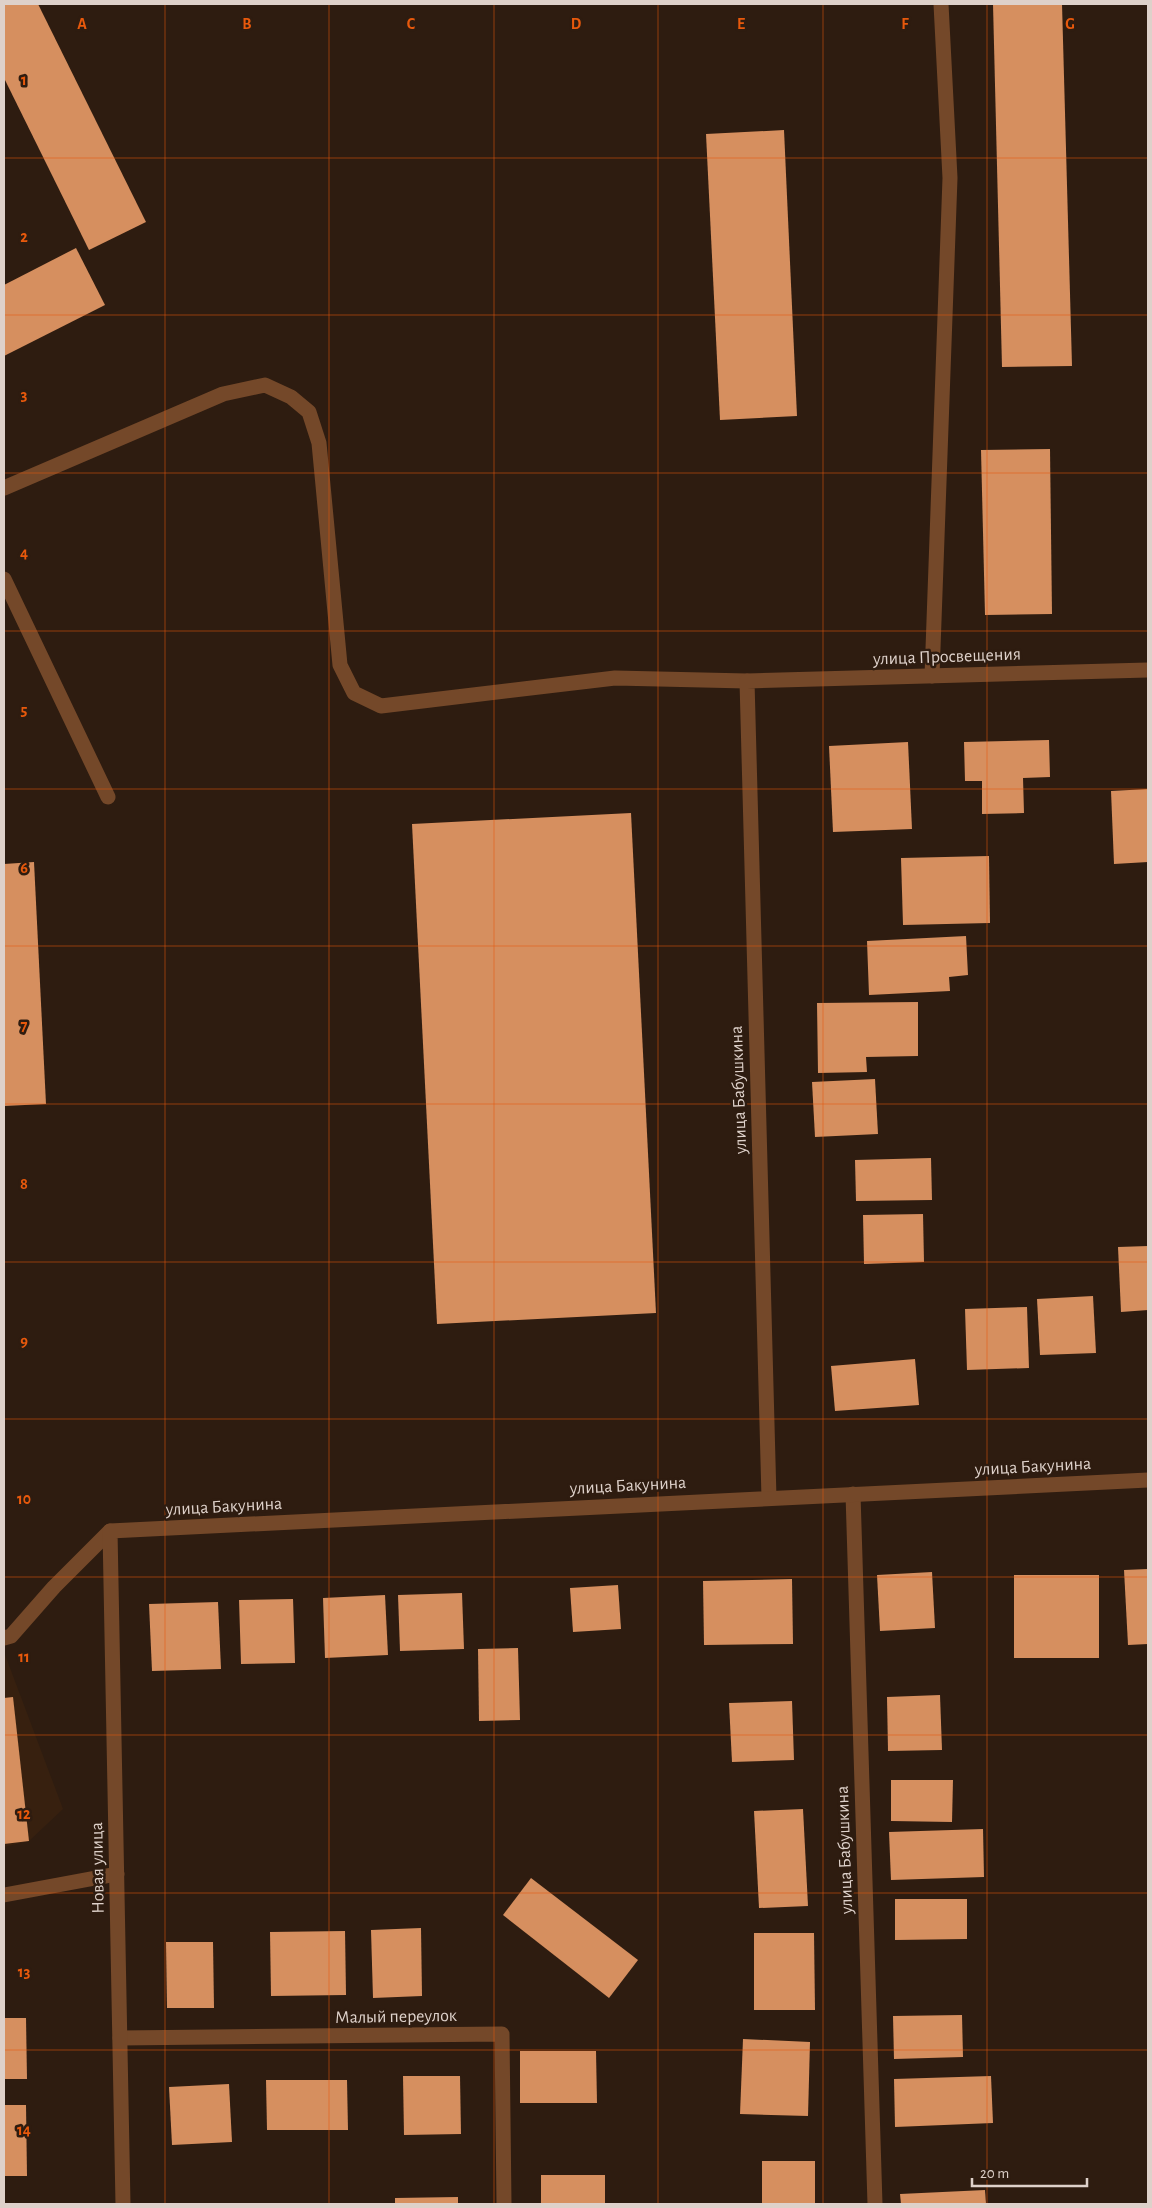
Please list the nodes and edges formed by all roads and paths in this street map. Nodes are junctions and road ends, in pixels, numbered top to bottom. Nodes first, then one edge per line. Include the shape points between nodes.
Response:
1 (941, 4) edge
2 (4, 488) edge
3 (4, 579) edge
4 (1148, 670) edge
5 (932, 676) junction
6 (747, 681) junction
7 (108, 796) dead end
8 (1148, 1480) edge
9 (853, 1494) junction
10 (769, 1498) junction
11 (110, 1531) junction
12 (4, 1638) edge
13 (117, 1874) junction
14 (4, 1895) edge
15 (120, 2038) junction
16 (123, 2204) edge
17 (504, 2204) edge
18 (875, 2204) edge

1 - 5 street via 950,178
2 - 6 street, улица Просвещения via 223,394 265,385 291,397 309,412 319,443 340,665 354,692 381,706 616,678
3 - 7 street
4 - 5 street, улица Просвещения
5 - 6 street, улица Просвещения
6 - 10 street, улица Бабушкина
8 - 9 street, улица Бакунина
9 - 10 street, улица Бакунина
9 - 18 street, улица Бабушкина
10 - 11 street, улица Бакунина
11 - 12 street via 11,1636
11 - 13 street, Новая улица
13 - 14 street
13 - 15 street, Новая улица
15 - 16 street, Новая улица
15 - 17 street, Малый переулок via 502,2034

